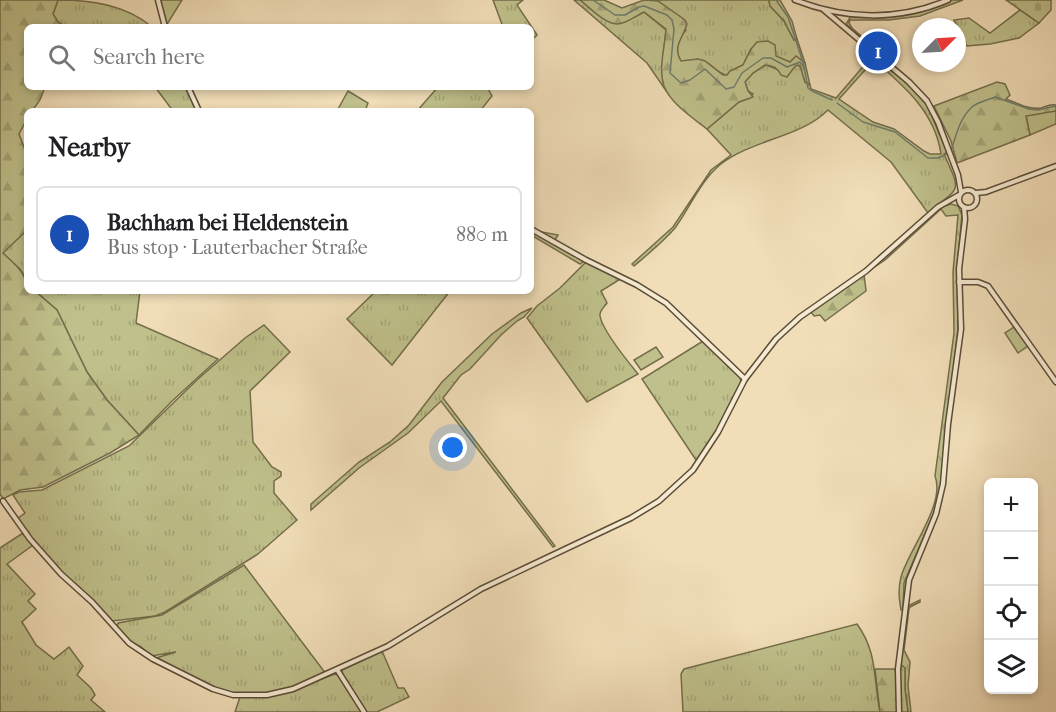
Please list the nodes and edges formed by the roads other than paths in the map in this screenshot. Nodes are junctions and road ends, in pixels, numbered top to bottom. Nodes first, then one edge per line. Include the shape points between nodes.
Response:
1 (158, 0) edge
2 (795, 0) edge
3 (948, 0) edge
4 (824, 10) junction
5 (850, 15) junction
6 (164, 24) edge
7 (845, 27) junction
8 (189, 90) edge
9 (198, 108) edge
10 (1056, 166) edge
11 (958, 175) junction
12 (968, 189) junction
13 (986, 192) junction
14 (960, 193) junction
15 (975, 193) junction
16 (977, 199) junction
17 (945, 203) junction
18 (962, 205) junction
19 (971, 208) junction
20 (965, 219) junction
21 (534, 231) edge
22 (959, 282) junction
23 (745, 379) junction
24 (1056, 382) edge
25 (3, 501) dead end
26 (338, 670) junction
27 (364, 712) edge
28 (899, 712) edge

1 - 6 street
2 - 4 street
3 - 5 street via 907,12
4 - 5 street
4 - 7 street
5 - 7 street
7 - 11 street via 927,101
8 - 9 street
10 - 13 street
11 - 12 street
11 - 14 street
12 - 14 street
12 - 15 street
13 - 15 street
13 - 16 street
14 - 17 street
14 - 18 street
15 - 16 street
16 - 19 street
17 - 18 street
17 - 23 street via 866,271 787,328
18 - 19 street
18 - 20 street
19 - 20 street
20 - 22 street
21 - 23 street via 666,303
22 - 24 street via 987,286
22 - 28 street via 961,329 943,484 936,514 909,580 897,681
23 - 26 street via 693,470 651,507 481,589 388,646
25 - 26 street via 61,574 129,643 161,664 220,692 246,696 282,693
26 - 27 street

